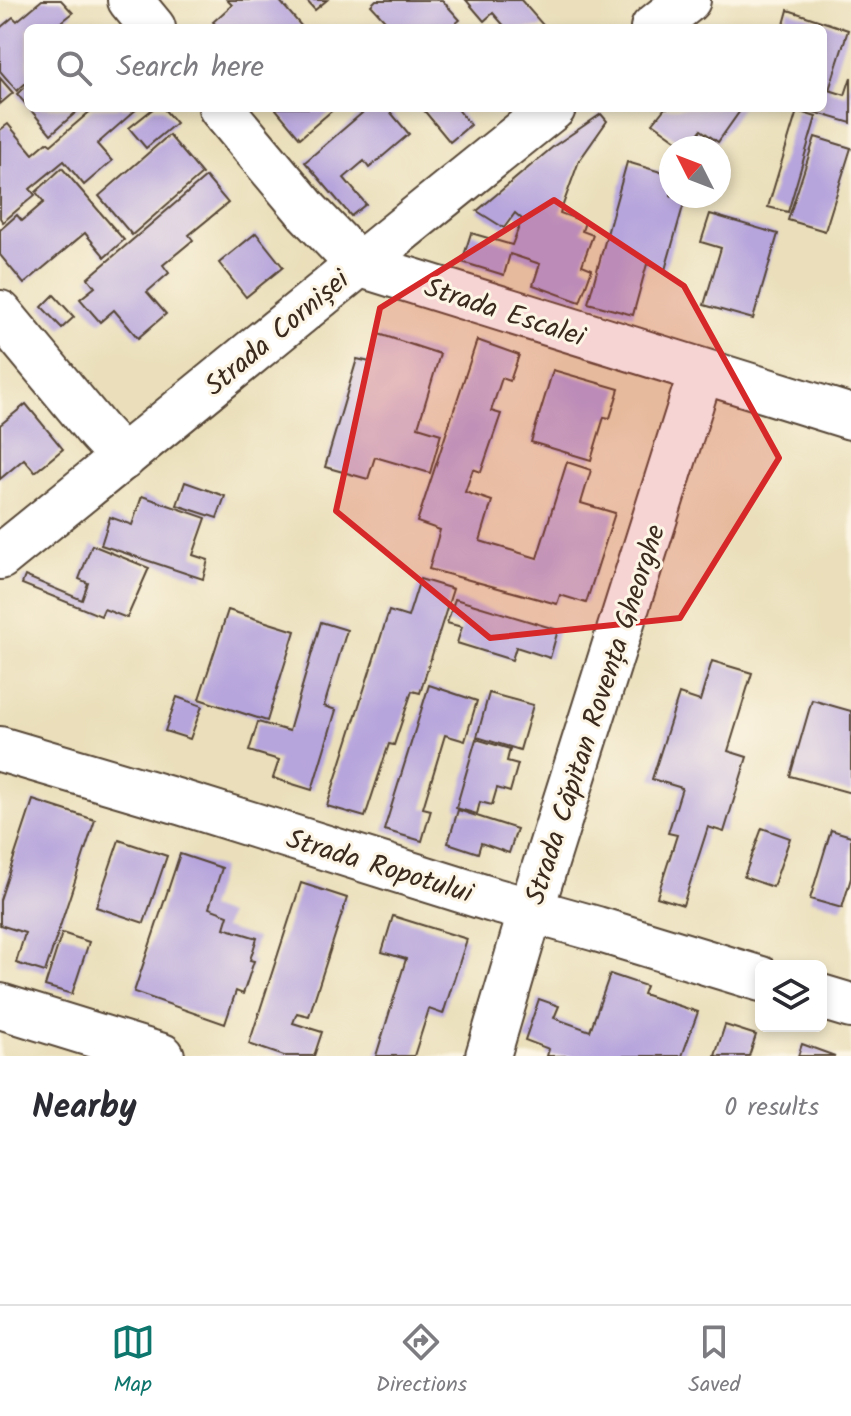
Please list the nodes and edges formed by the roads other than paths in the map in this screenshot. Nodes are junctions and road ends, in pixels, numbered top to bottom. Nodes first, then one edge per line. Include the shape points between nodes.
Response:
1 (688, 0) edge
2 (658, 24) edge
3 (224, 112) edge
4 (548, 112) edge
5 (358, 264) junction
6 (0, 313) edge
7 (701, 372) junction
8 (851, 417) edge
9 (123, 458) junction
10 (0, 557) edge
11 (0, 749) edge
12 (531, 910) junction
13 (755, 977) edge
14 (827, 999) edge
15 (0, 1006) edge
16 (851, 1006) edge
17 (162, 1056) edge
18 (488, 1056) edge

1 - 2 street
3 - 5 street, Strada Escalei
4 - 5 street, Strada Cornișei
5 - 7 street, Strada Escalei
5 - 9 street, Strada Cornișei
6 - 9 street
7 - 8 street, Strada Escalei
7 - 12 street, Strada Căpitan Rovența Gheorghe
9 - 10 street, Strada Cornișei
11 - 12 street, Strada Ropotului
12 - 13 street, Strada Ropotului
12 - 18 street, Strada Căpitan Rovența Gheorghe
14 - 16 street
15 - 17 street

